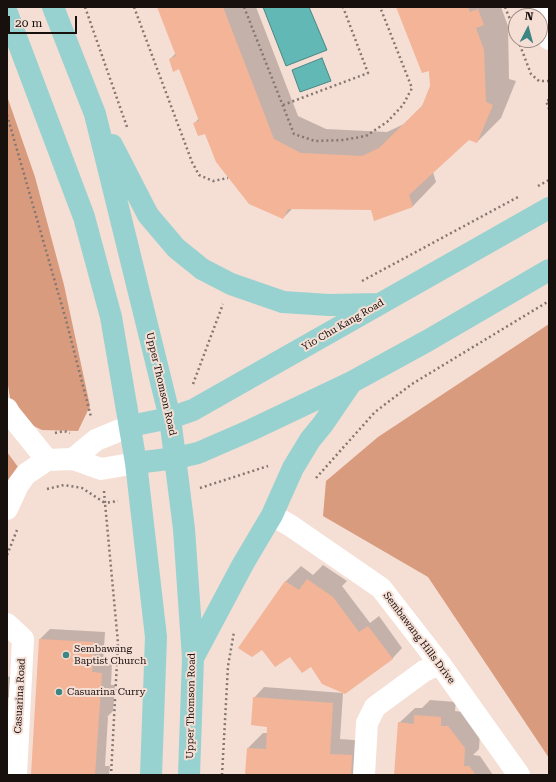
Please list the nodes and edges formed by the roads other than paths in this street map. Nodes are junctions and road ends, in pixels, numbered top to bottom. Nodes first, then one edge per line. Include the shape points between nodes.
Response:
1 (53, 7) edge
2 (7, 13) edge
3 (95, 114) junction
4 (549, 208) edge
5 (549, 270) edge
6 (381, 304) junction
7 (352, 382) junction
8 (7, 409) edge
9 (170, 418) junction
10 (130, 426) junction
11 (176, 458) junction
12 (73, 459) junction
13 (47, 460) junction
14 (136, 463) junction
15 (7, 509) edge
16 (272, 515) junction
17 (7, 624) edge
18 (193, 658) junction
19 (440, 664) junction
20 (16, 775) edge
21 (151, 775) edge
22 (189, 775) edge
23 (364, 775) edge
24 (519, 775) edge

1 - 3 main road, Upper Thomson Road
2 - 10 main road via 84,217 111,317
3 - 6 main road via 148,215 176,248 202,269 231,284 283,302 329,305
3 - 9 main road, Upper Thomson Road
4 - 6 main road, Yio Chu Kang Road
5 - 7 main road
6 - 9 main road, Yio Chu Kang Road via 193,410
7 - 11 main road via 198,453
7 - 16 main road via 293,468
8 - 13 street
9 - 10 main road, Yio Chu Kang Road
9 - 11 main road, Upper Thomson Road
10 - 12 street via 96,440
10 - 14 main road
11 - 14 main road
11 - 18 main road, Upper Thomson Road via 184,528
12 - 13 street
12 - 14 street via 101,469
13 - 15 street via 26,474
14 - 21 main road via 156,637
16 - 18 main road
16 - 19 street, Sembawang Hills Drive via 381,588
17 - 20 street, Casuarina Road via 23,639
18 - 22 main road, Upper Thomson Road
19 - 23 street via 424,671 375,706 367,723
19 - 24 street, Sembawang Hills Drive

